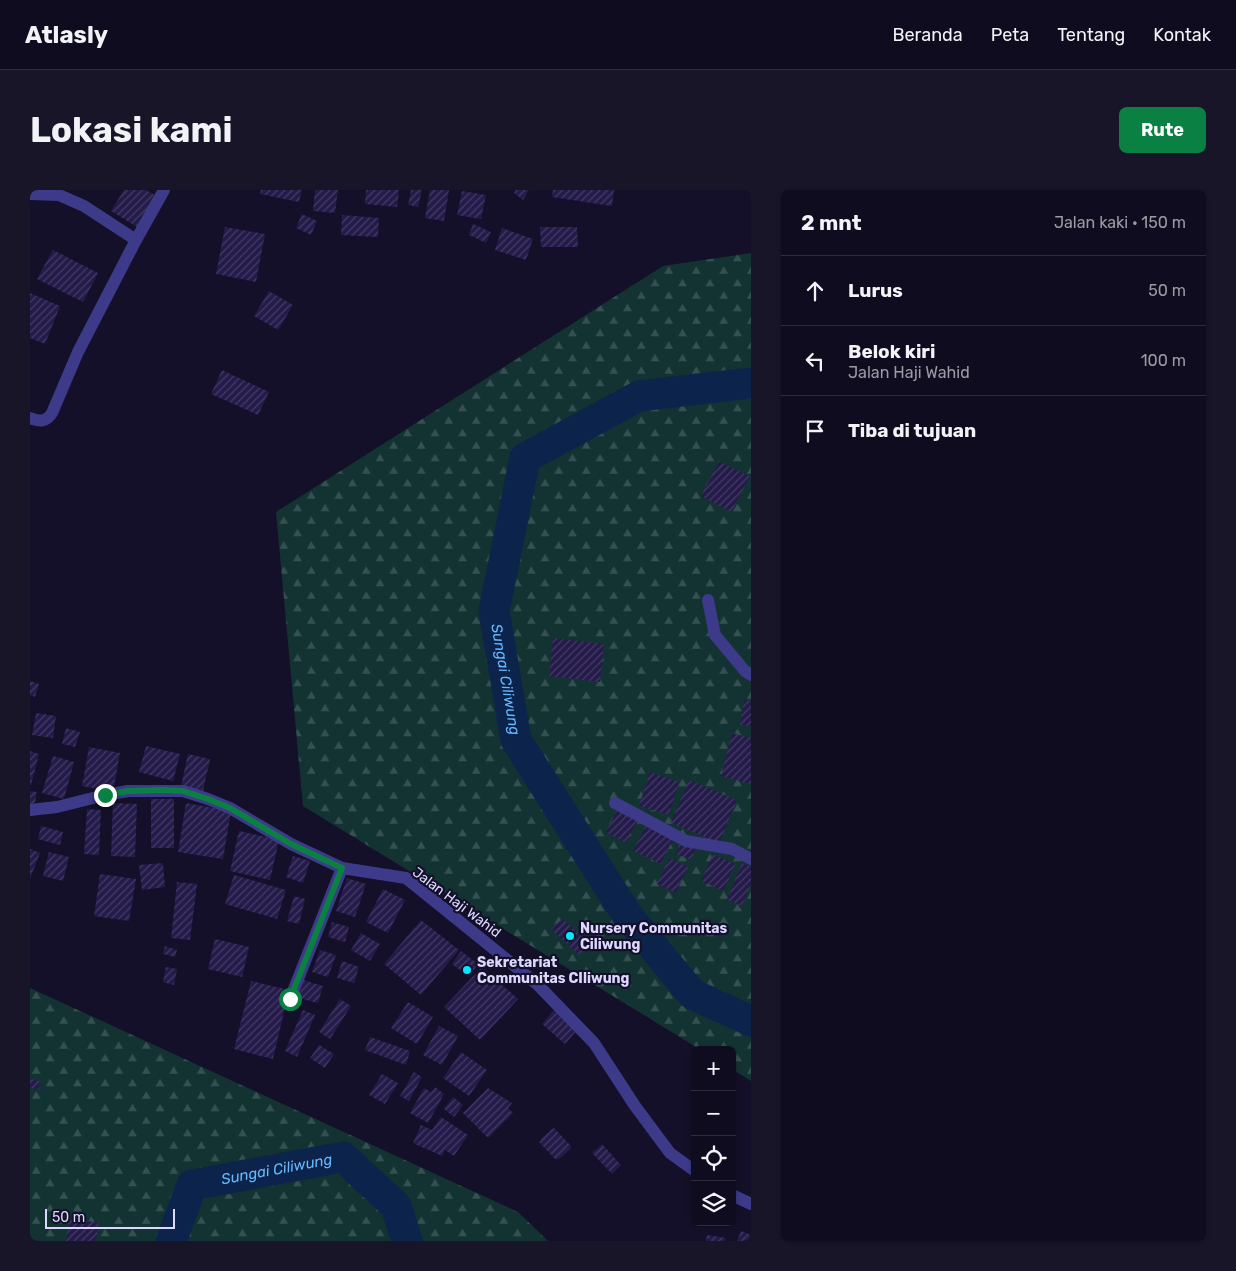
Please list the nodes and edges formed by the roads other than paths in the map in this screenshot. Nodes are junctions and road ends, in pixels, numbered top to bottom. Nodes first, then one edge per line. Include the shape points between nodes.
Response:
1 (164, 190) edge
2 (30, 194) edge
3 (136, 240) junction
4 (30, 418) edge
5 (708, 600) dead end
6 (751, 675) edge
7 (615, 804) dead end
8 (30, 810) edge
9 (751, 859) edge
10 (342, 868) junction
11 (290, 999) dead end
12 (691, 1168) edge
13 (736, 1198) edge
14 (751, 1204) edge

1 - 3 street
2 - 3 street via 59,195 84,206
3 - 4 street via 78,352 52,413 48,419
5 - 6 street via 716,635 745,672
7 - 9 street via 686,841 732,849
8 - 10 street, Jalan Haji Wahid via 128,791 183,791 230,808 291,844
10 - 11 street
10 - 12 street, Jalan Haji Wahid via 406,878 537,984 594,1043 670,1153
13 - 14 street

